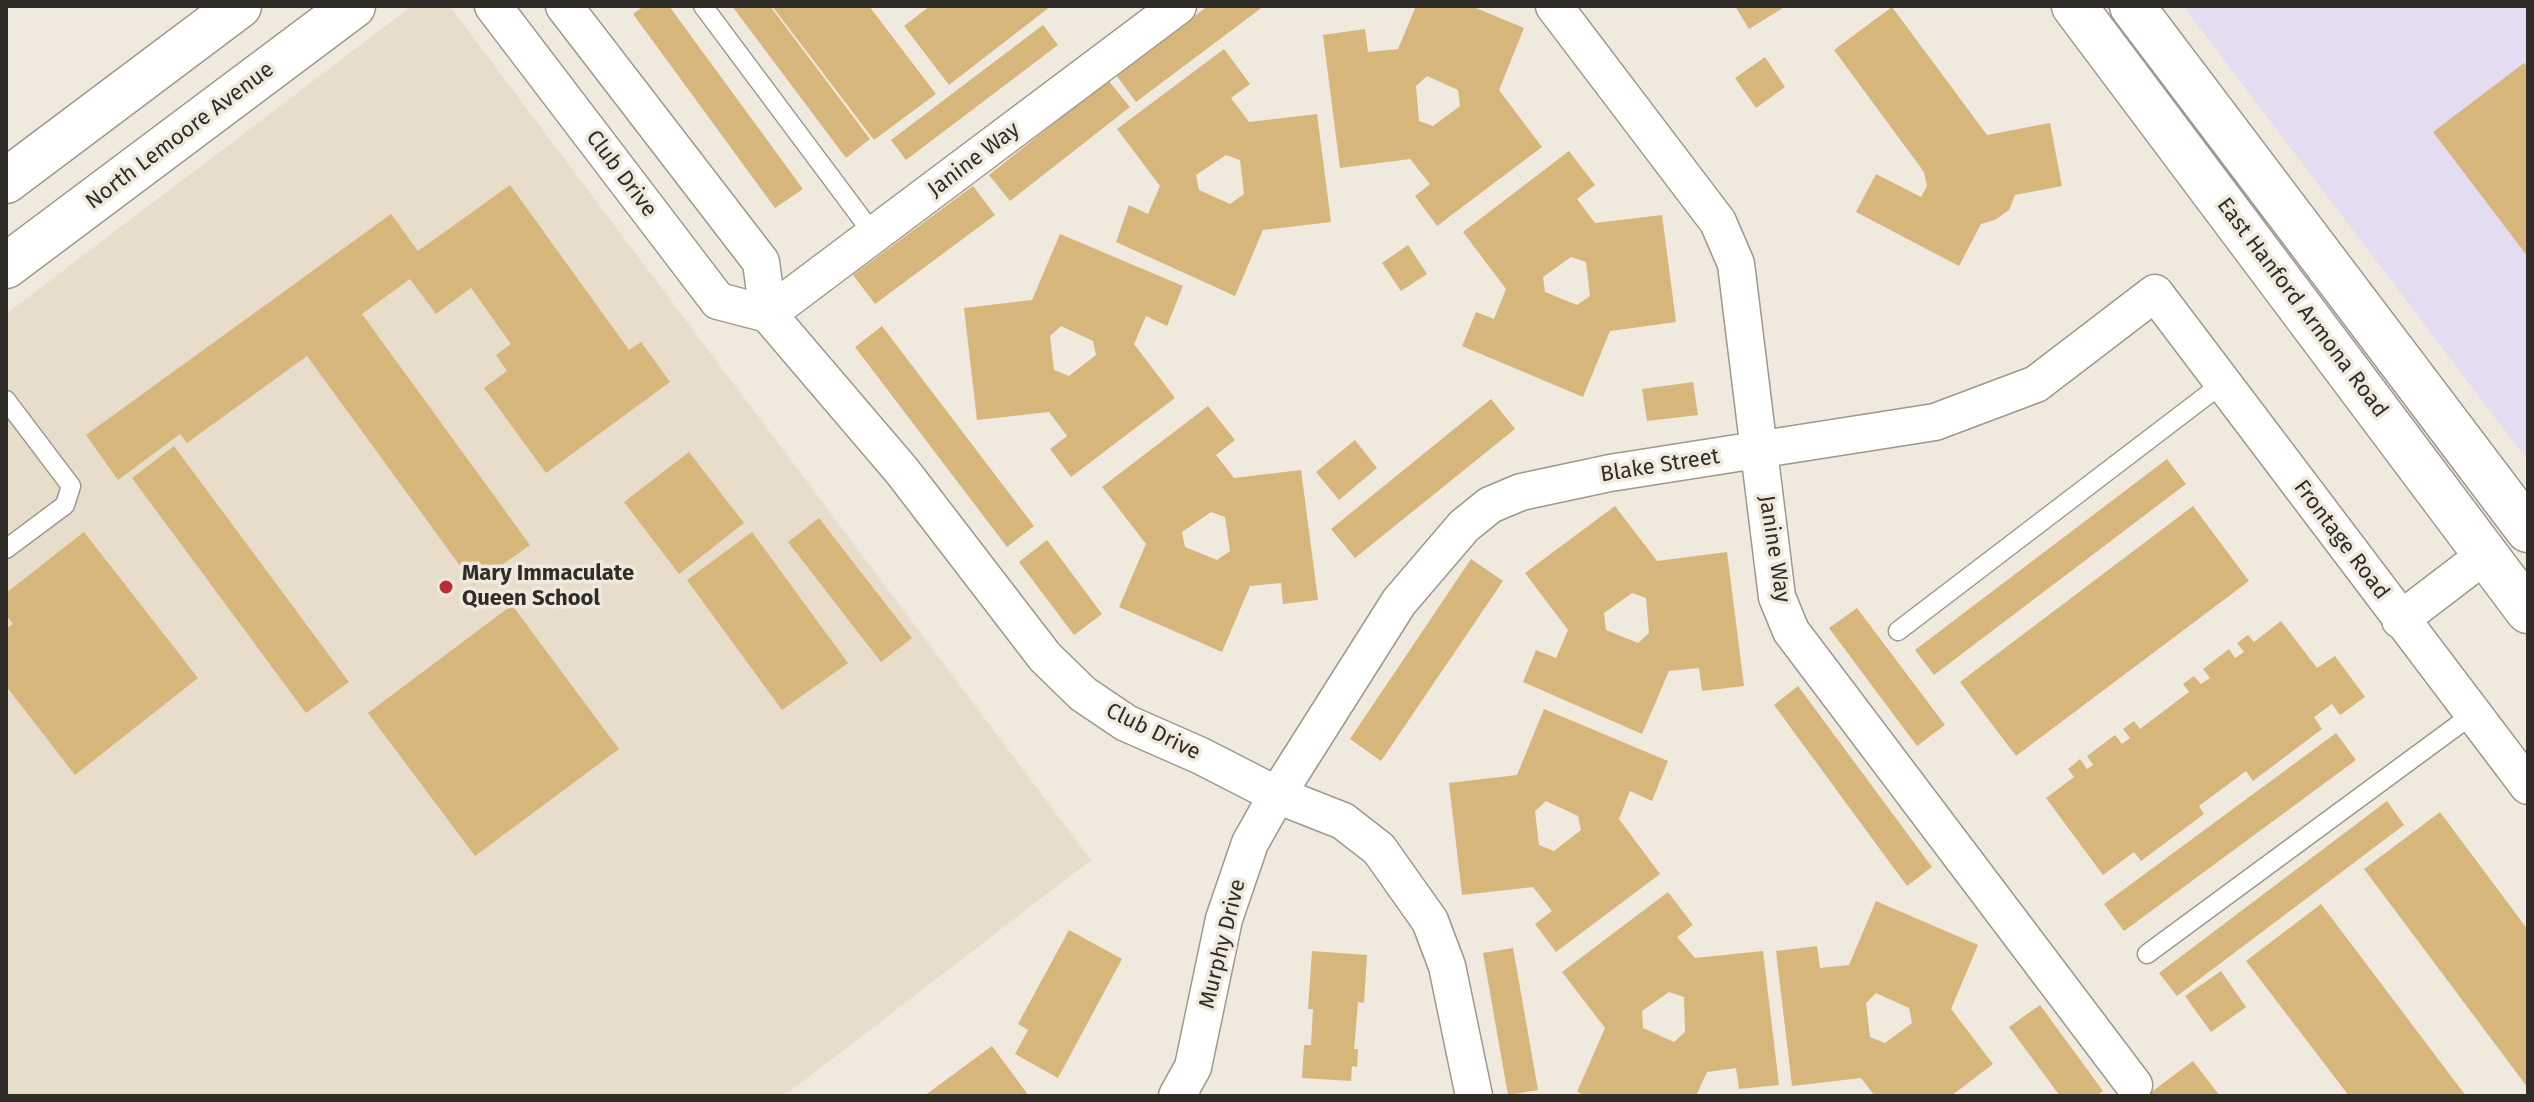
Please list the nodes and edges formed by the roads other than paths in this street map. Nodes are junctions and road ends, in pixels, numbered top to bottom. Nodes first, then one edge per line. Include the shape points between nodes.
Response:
1 (239, 6) edge
2 (353, 6) edge
3 (493, 6) edge
4 (564, 6) edge
5 (703, 6) edge
6 (1178, 6) edge
7 (1554, 6) edge
8 (2074, 6) edge
9 (2132, 6) edge
10 (6, 181) edge
11 (874, 235) junction
12 (6, 266) edge
13 (2155, 293) joint
14 (768, 314) junction
15 (2223, 383) junction
16 (6, 400) edge
17 (1760, 451) junction
18 (2527, 526) edge
19 (6, 549) edge
20 (2485, 555) junction
21 (2528, 611) edge
22 (2400, 620) junction
23 (1898, 631) dead end
24 (2473, 714) junction
25 (2528, 786) edge
26 (1277, 795) junction
27 (2147, 954) dead end
28 (2134, 1085) dead end
29 (1177, 1096) edge
30 (1474, 1096) edge

1 - 10 main road
2 - 12 main road, North Lemoore Avenue
3 - 14 street, Club Drive via 718,301
4 - 14 street via 761,262
5 - 11 lane
6 - 11 street, Janine Way
7 - 17 street, Janine Way via 1718,222 1736,264
8 - 20 main road, East Hanford Armona Road
9 - 18 main road, East Hanford Armona Road
11 - 14 street, Janine Way
13 - 15 street, Frontage Road
13 - 17 street, Blake Street via 2036,384 1935,422
14 - 26 street, Club Drive via 902,471 1045,657 1083,694 1126,723
15 - 22 street, Frontage Road
15 - 23 lane
16 - 19 lane via 71,486 65,505
17 - 26 street, Blake Street via 1610,473 1521,492 1490,505 1449,541 1399,602
17 - 28 street, Janine Way via 1777,597 1791,631
18 - 20 main road
20 - 21 main road, East Hanford Armona Road
20 - 22 street
22 - 24 street, Frontage Road
24 - 25 street, Frontage Road
24 - 27 lane
26 - 29 street, Murphy Drive via 1250,843 1224,919 1193,1067
26 - 30 street, Club Drive via 1343,821 1379,849 1407,884 1430,921 1447,966

